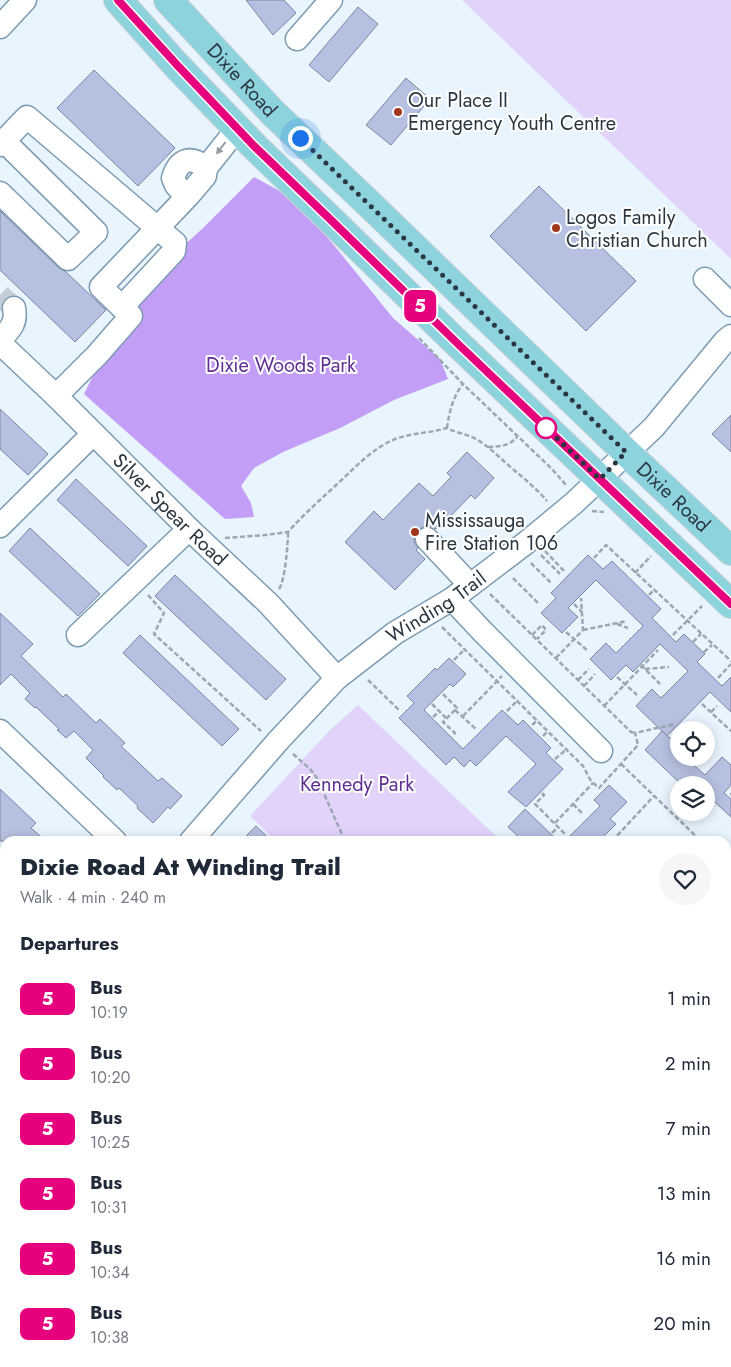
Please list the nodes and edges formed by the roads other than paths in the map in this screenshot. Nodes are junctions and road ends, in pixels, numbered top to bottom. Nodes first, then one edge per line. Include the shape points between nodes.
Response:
1 (25, 0) edge
2 (118, 0) edge
3 (168, 0) edge
4 (323, 3) edge
5 (0, 27) edge
6 (297, 39) dead end
7 (237, 129) junction
8 (2, 143) edge
9 (0, 193) edge
10 (158, 229) junction
11 (704, 279) dead end
12 (731, 305) edge
13 (14, 308) dead end
14 (731, 336) edge
15 (0, 342) edge
16 (56, 396) junction
17 (93, 434) junction
18 (626, 452) junction
19 (600, 479) junction
20 (0, 526) edge
21 (189, 529) junction
22 (427, 539) dead end
23 (731, 551) edge
24 (480, 589) junction
25 (452, 598) junction
26 (731, 604) edge
27 (78, 635) dead end
28 (337, 678) junction
29 (0, 731) edge
30 (601, 751) dead end
31 (109, 836) edge
32 (194, 836) edge

1 - 5 street
2 - 7 main road, Dixie Road
3 - 18 main road, Dixie Road via 273,113
4 - 6 street
7 -> 10 street via 206,168 206,176
7 - 19 main road, Dixie Road
8 - 9 street via 96,232 68,259
8 - 10 street via 27,117
10 - 16 street via 175,243 174,252 122,307 131,316
11 - 12 street
13 - 15 street via 16,317 13,325
14 - 18 street, Winding Trail via 654,427
15 - 16 street, Silver Spear Road
16 - 17 street, Silver Spear Road
17 - 20 street
17 - 21 street, Silver Spear Road
18 - 19 street, Winding Trail
18 - 23 main road, Dixie Road
19 - 24 street, Winding Trail via 533,536
19 - 26 main road, Dixie Road
21 - 27 street
21 - 28 street, Silver Spear Road via 268,603
22 - 24 street
24 - 25 street, Winding Trail
25 - 28 street, Winding Trail via 395,633
25 - 30 street
28 - 32 street, Winding Trail
29 - 31 street

